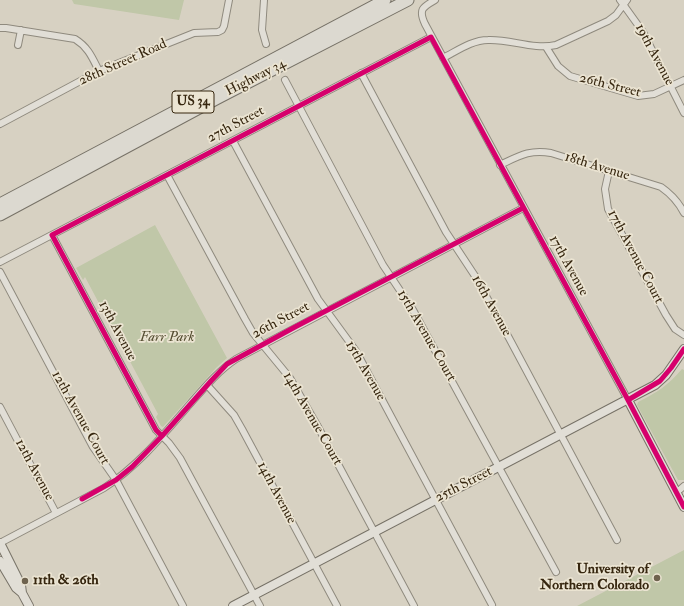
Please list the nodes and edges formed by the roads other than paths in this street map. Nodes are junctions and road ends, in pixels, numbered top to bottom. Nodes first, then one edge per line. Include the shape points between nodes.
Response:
1 (229, 0) edge
2 (264, 0) edge
3 (385, 0) edge
4 (408, 0) edge
5 (435, 0) edge
6 (624, 2) edge
7 (0, 28) edge
8 (21, 30) junction
9 (431, 37) junction
10 (266, 44) dead end
11 (18, 45) dead end
12 (546, 47) junction
13 (443, 58) junction
14 (99, 71) junction
15 (361, 73) junction
16 (285, 80) dead end
17 (684, 80) edge
18 (670, 86) junction
19 (298, 106) junction
20 (684, 113) edge
21 (0, 124) edge
22 (233, 141) junction
23 (500, 165) junction
24 (609, 171) junction
25 (167, 175) junction
26 (0, 204) edge
27 (523, 208) junction
28 (684, 213) edge
29 (0, 215) edge
30 (52, 235) junction
31 (453, 244) junction
32 (0, 262) edge
33 (0, 272) edge
34 (390, 278) junction
35 (326, 311) junction
36 (684, 335) edge
37 (263, 344) junction
38 (684, 349) edge
39 (207, 385) junction
40 (628, 400) junction
41 (0, 407) edge
42 (561, 434) junction
43 (162, 436) junction
44 (499, 467) junction
45 (116, 480) junction
46 (684, 486) edge
47 (676, 493) junction
48 (436, 500) junction
49 (684, 507) edge
50 (56, 512) junction
51 (374, 532) junction
52 (617, 540) dead end
53 (0, 543) edge
54 (0, 561) edge
55 (314, 564) junction
56 (556, 572) dead end
57 (22, 593) junction
58 (254, 595) junction
59 (492, 605) dead end
60 (29, 606) edge
61 (183, 606) edge
62 (232, 606) edge
63 (260, 606) edge
64 (337, 606) edge
65 (414, 606) edge

1 - 14 street, 28th Street Road via 224,26 218,32 194,33
2 - 10 street via 262,30
3 - 26 highway, Highway 34 / US 34
4 - 29 highway, Highway 34 / US 34
5 - 9 street, 17th Avenue via 422,10 422,17
6 - 12 street via 612,18 602,24
6 - 18 street, 19th Avenue
7 - 8 street
8 - 11 street
8 - 14 street via 75,39 87,49
9 - 13 street, 17th Avenue
9 - 15 street, 27th Street
12 - 13 street via 488,40 472,43
12 - 18 street, 26th Street via 561,69 576,78 638,96 654,94
13 - 23 street, 17th Avenue
14 - 21 street, 28th Street Road
15 - 19 street, 27th Street
15 - 31 street, 16th Avenue
16 - 19 street, 15th Avenue Court
17 - 18 street, 26th Street
18 - 20 street, 19th Avenue
19 - 22 street, 27th Street
19 - 34 street, 15th Avenue Court
22 - 25 street, 27th Street
22 - 35 street, 15th Avenue
23 - 24 street, 18th Avenue via 526,153 541,152
23 - 27 street, 17th Avenue
24 - 28 street, 18th Avenue via 661,187 671,194
24 - 36 street, 17th Avenue Court via 605,189 607,206 666,315 675,329
25 - 30 street, 27th Street
25 - 37 street, 14th Avenue Court via 245,319
27 - 31 street, 26th Street
27 - 40 street, 17th Avenue
30 - 32 street, 27th Street
30 - 43 street, 13th Avenue via 156,430
31 - 34 street, 26th Street
31 - 42 street, 16th Avenue via 475,276
33 - 45 street, 12th Avenue Court via 93,446
34 - 35 street, 26th Street
34 - 44 street, 15th Avenue Court via 413,310
35 - 37 street, 26th Street
35 - 48 street, 15th Avenue via 356,351
37 - 39 street, 26th Street via 227,364
37 - 51 street, 14th Avenue Court via 290,378
38 - 40 street, 25th Street via 660,381
39 - 43 street, 26th Street
39 - 55 street, 14th Avenue via 234,415
40 - 42 street, 25th Street
40 - 47 street, 17th Avenue
41 - 50 street, 12th Avenue
42 - 44 street, 25th Street
42 - 52 street, 16th Avenue
43 - 45 street, 26th Street via 140,460
43 - 58 street, 13th Avenue via 180,458
44 - 48 street, 25th Street
44 - 56 street, 15th Avenue Court
45 - 50 street, 26th Street
45 - 61 street, 12th Avenue Court
46 - 47 street
47 - 49 street, 17th Avenue
48 - 51 street, 25th Street
48 - 59 street, 15th Avenue
50 - 53 street, 26th Street
51 - 55 street, 25th Street
51 - 65 street, 14th Avenue Court
53 - 57 street via 21,585
54 - 57 street via 16,588
55 - 58 street, 25th Street
55 - 64 street, 14th Avenue
57 - 60 street
58 - 62 street, 25th Street
58 - 63 street, 13th Avenue

